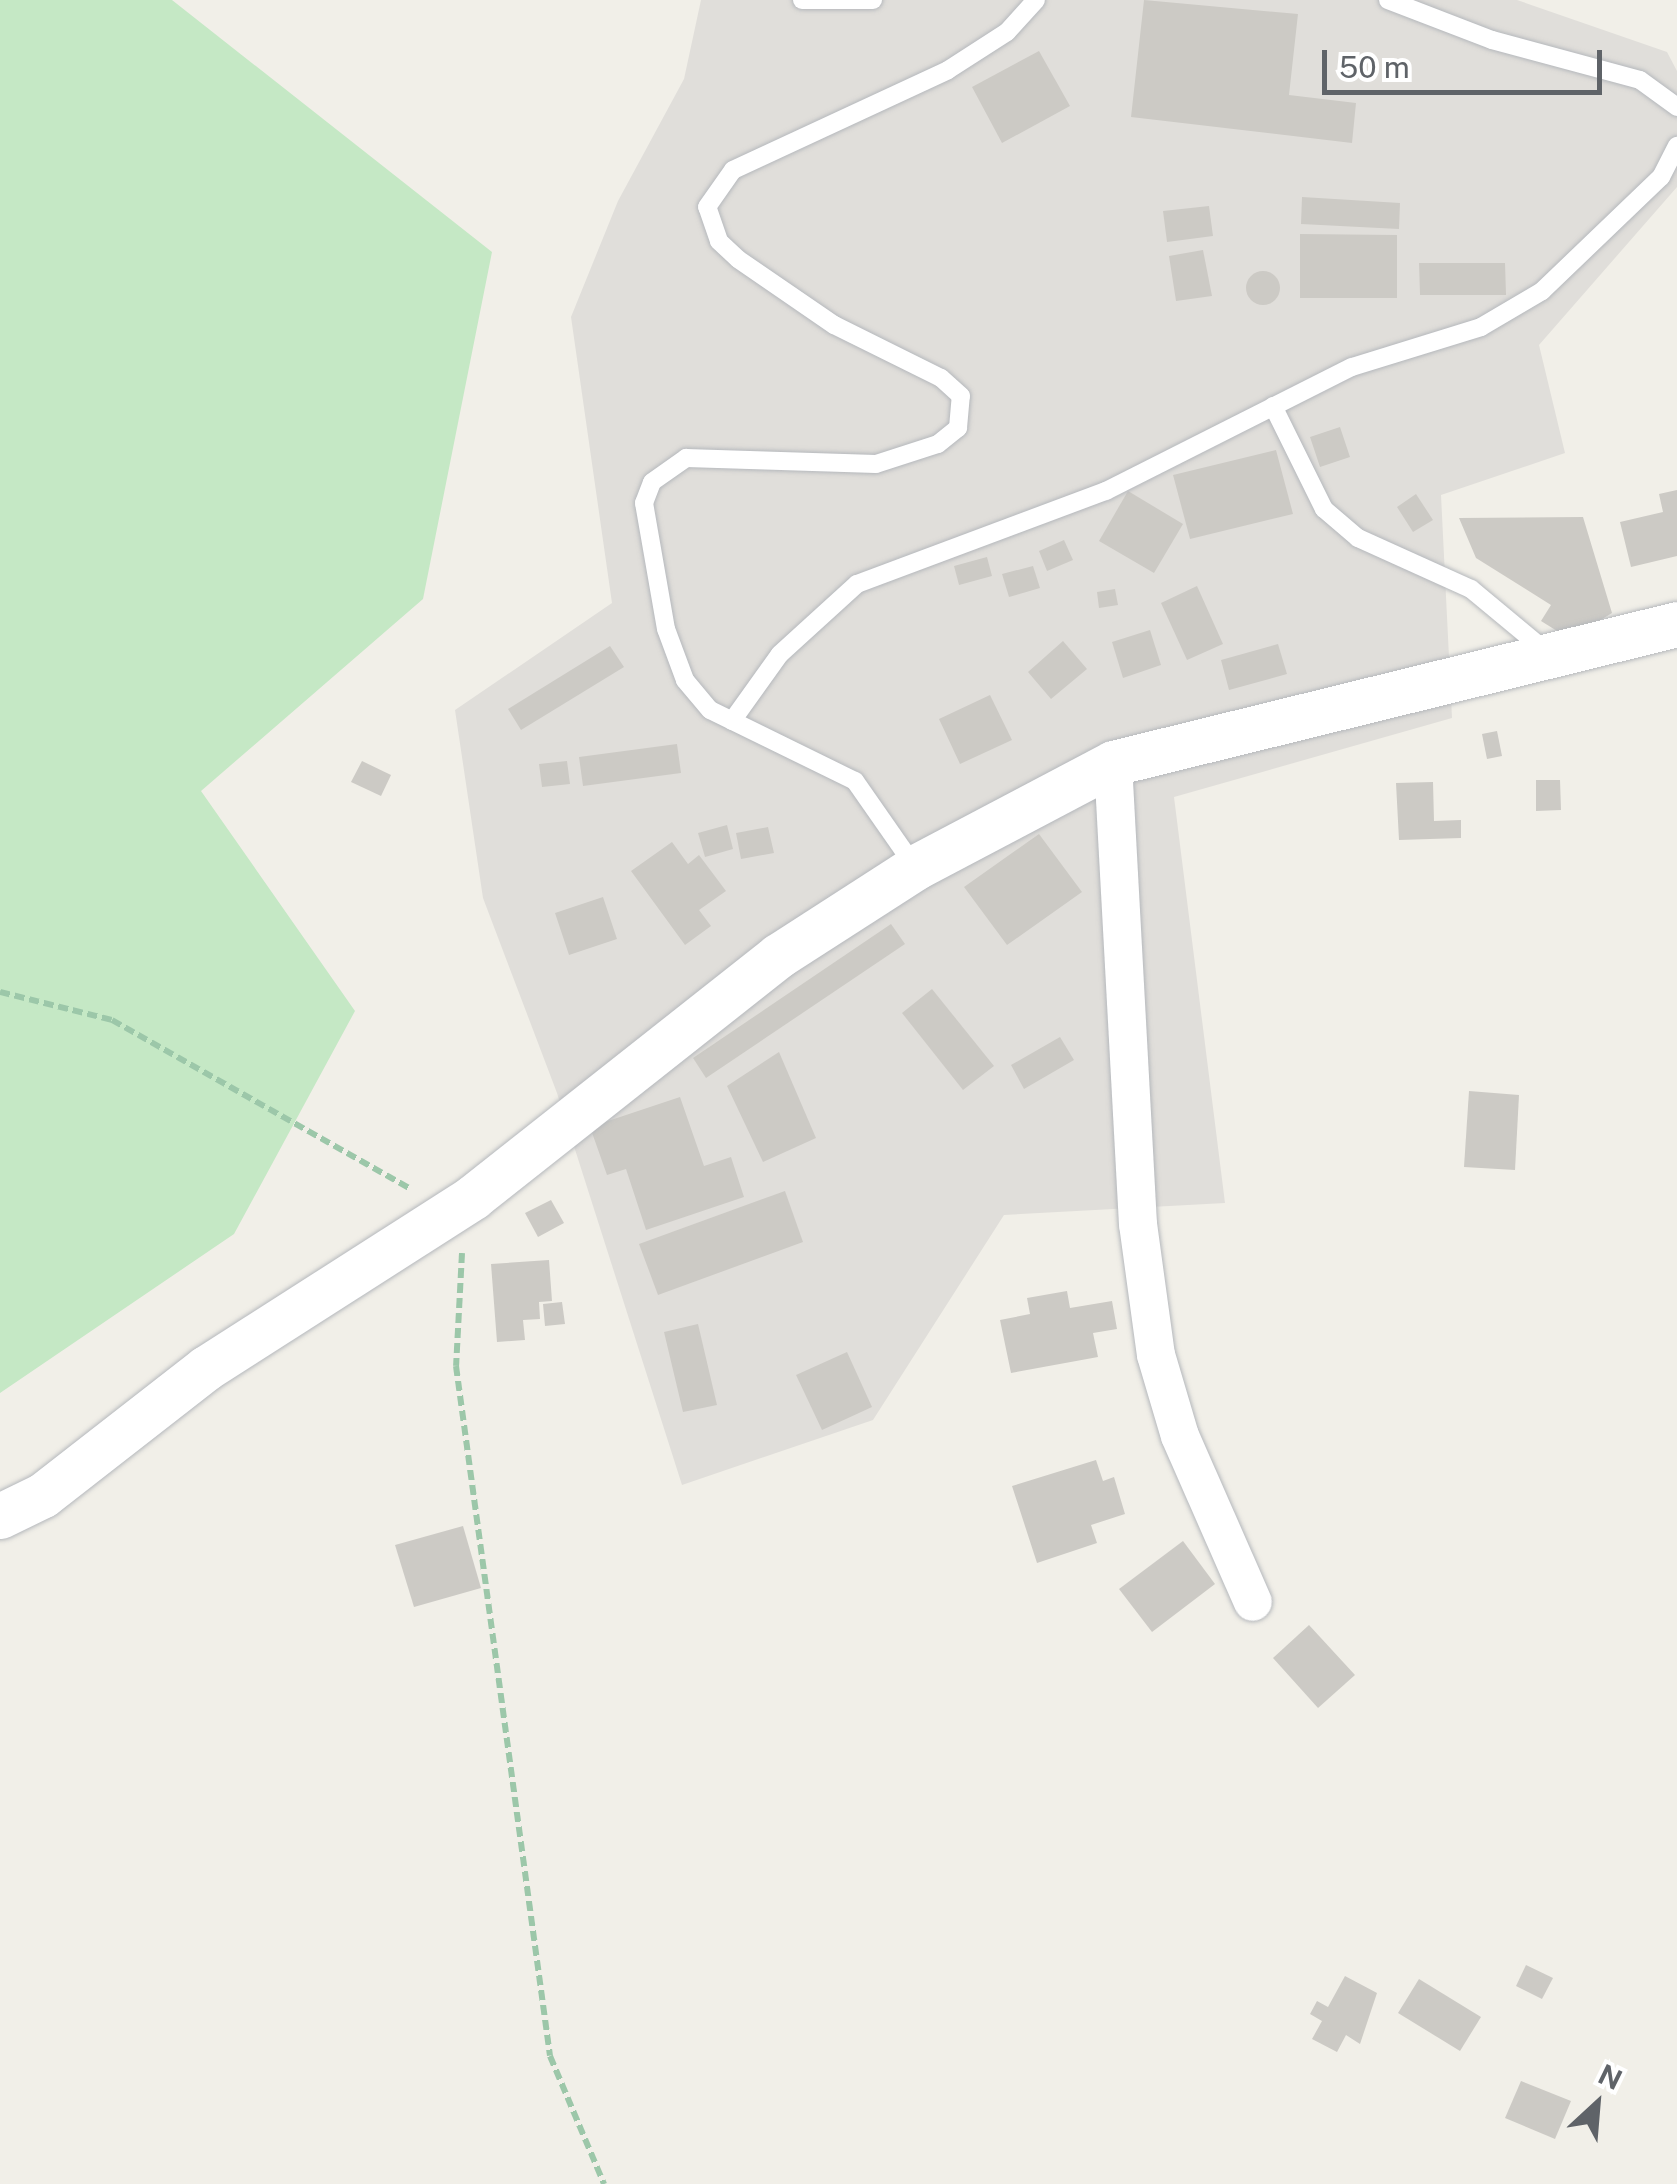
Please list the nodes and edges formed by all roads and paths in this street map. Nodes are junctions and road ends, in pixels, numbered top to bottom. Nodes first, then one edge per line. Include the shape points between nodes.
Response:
1 (802, 0) edge
2 (873, 0) edge
3 (1036, 0) edge
4 (1388, 0) edge
5 (1677, 107) edge
6 (1677, 146) edge
7 (1273, 406) junction
8 (1677, 624) edge
9 (1552, 657) junction
10 (732, 721) junction
11 (1113, 763) junction
12 (916, 867) junction
13 (0, 992) edge
14 (474, 1196) junction
15 (0, 1516) edge
16 (1253, 1602) dead end
17 (604, 2184) edge

1 - 2 lane
3 - 10 lane via 1007,32 948,70 733,170 707,207 719,241 738,260 834,325 941,378 966,410 938,444 876,464 686,458 652,482 645,536 666,629 684,680
4 - 5 lane via 1492,40 1640,80
6 - 7 lane via 1661,177 1542,291 1481,327 1352,367
7 - 9 lane via 1324,509 1358,538 1471,588 1516,618
7 - 10 lane via 1106,491 857,584 780,654
8 - 9 street
9 - 11 street
10 - 12 lane via 855,782
11 - 12 street
11 - 16 street via 1138,1224 1156,1355 1180,1436
12 - 14 street via 778,956
13 - 14 path via 112,1020 227,1080 396,1186
14 - 15 street via 206,1368 43,1495
14 - 17 path via 458,1277 456,1366 520,1856 550,2056

